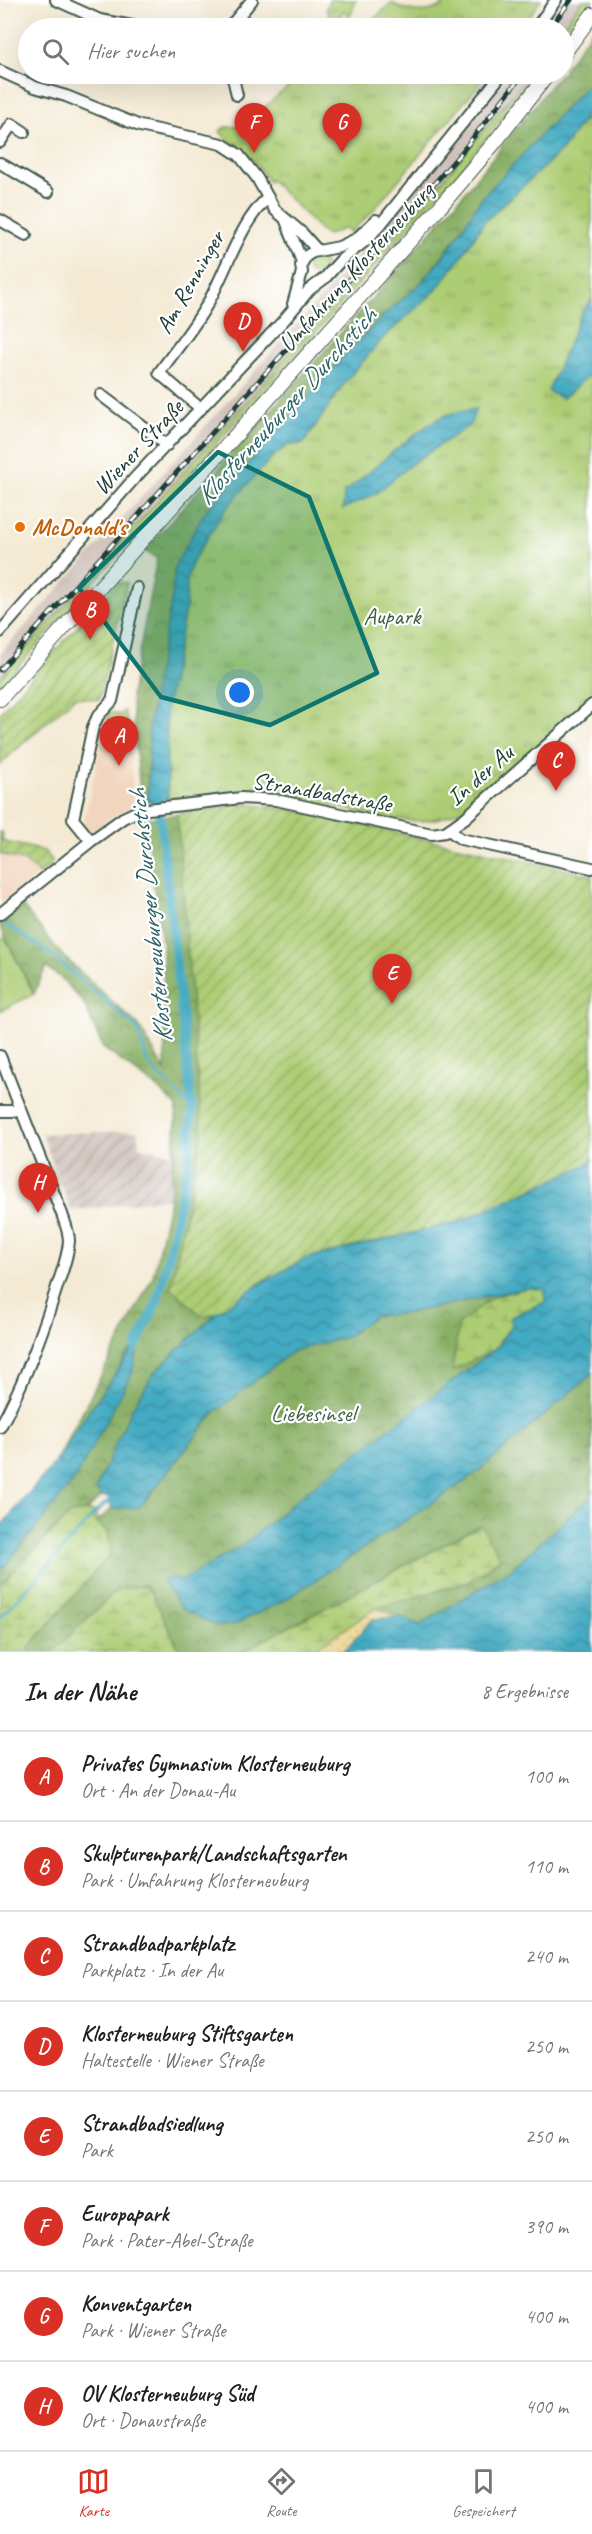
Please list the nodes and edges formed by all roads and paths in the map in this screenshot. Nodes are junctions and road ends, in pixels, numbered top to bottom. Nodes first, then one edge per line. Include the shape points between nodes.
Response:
1 (56, 0) edge
2 (252, 0) edge
3 (556, 0) edge
4 (592, 15) edge
5 (96, 18) edge
6 (237, 18) edge
7 (543, 18) edge
8 (574, 39) edge
9 (0, 71) edge
10 (18, 79) edge
11 (28, 84) edge
12 (234, 84) edge
13 (494, 84) edge
14 (540, 84) edge
15 (237, 95) dead end
16 (24, 132) dead end
17 (0, 142) edge
18 (0, 163) edge
19 (48, 192) dead end
20 (268, 198) junction
21 (389, 212) junction
22 (0, 220) edge
23 (286, 221) junction
24 (26, 235) dead end
25 (320, 251) junction
26 (302, 267) junction
27 (330, 273) junction
28 (319, 281) junction
29 (285, 319) junction
30 (101, 394) dead end
31 (201, 409) junction
32 (167, 445) junction
33 (137, 588) dead end
34 (0, 632) edge
35 (0, 699) edge
36 (592, 705) edge
37 (449, 830) junction
38 (90, 841) junction
39 (592, 868) edge
40 (1, 913) edge
41 (0, 1056) edge
42 (17, 1111) junction
43 (0, 1112) edge
44 (0, 1427) edge

1 - 5 street
2 - 6 street
3 - 7 street
4 - 8 main road
9 - 10 street
11 - 20 street via 140,126 222,144 239,154
12 - 15 street
13 - 21 street, Wiener Straße
14 - 35 main road, Umfahrung Klosterneuburg via 439,208
16 - 17 street via 12,124
18 - 19 street
20 - 23 street
20 - 31 street, Am Renninger via 240,238 200,317 159,373
21 - 25 street, Wiener Straße via 356,238
21 - 27 street, Wiener Straße
22 - 24 street
23 - 25 street
23 - 26 street
25 - 26 street, Wiener Straße via 308,254
25 - 27 street via 330,260
26 - 28 street via 308,279
26 - 29 street, Wiener Straße via 296,297
27 - 28 street, Wiener Straße
28 - 29 street, Wiener Straße
29 - 31 street, Wiener Straße
30 - 32 street
31 - 32 street, Wiener Straße
32 - 34 street, Wiener Straße
33 - 38 street via 112,700 93,727 73,819
36 - 37 street, In der Au
37 - 38 street, Strandbadstraße via 432,834 276,800 241,798 140,810
37 - 39 street, Strandbadstraße via 460,839
38 - 40 street, Strandbadstraße
41 - 42 street
42 - 43 street
42 - 44 street via 38,1151 67,1230 68,1252 40,1338

